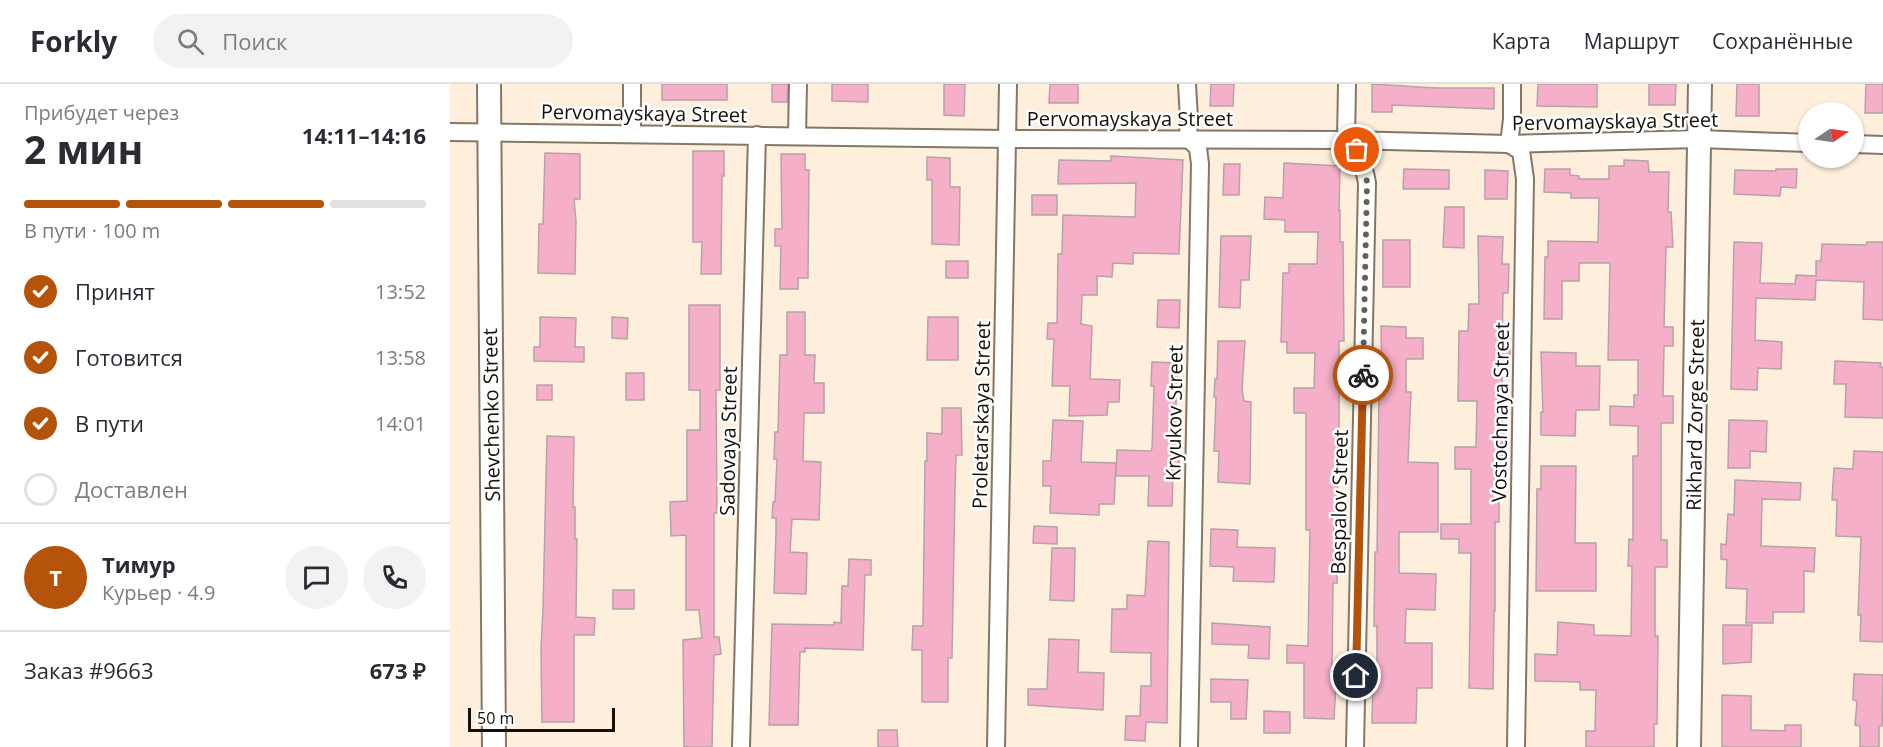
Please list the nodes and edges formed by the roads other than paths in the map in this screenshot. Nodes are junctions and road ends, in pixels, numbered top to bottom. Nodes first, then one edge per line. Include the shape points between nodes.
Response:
1 (489, 84) edge
2 (632, 84) edge
3 (798, 84) edge
4 (1008, 84) edge
5 (1187, 84) edge
6 (1347, 84) edge
7 (1512, 84) edge
8 (1700, 84) edge
9 (488, 131) junction
10 (450, 132) edge
11 (632, 134) junction
12 (757, 135) junction
13 (797, 136) junction
14 (1188, 138) junction
15 (1007, 139) junction
16 (1699, 139) junction
17 (1346, 140) junction
18 (1798, 143) edge
19 (1509, 144) junction
20 (1864, 144) edge
21 (1883, 145) edge
22 (494, 747) edge
23 (741, 747) edge
24 (996, 747) edge
25 (1189, 747) edge
26 (1355, 747) edge
27 (1516, 747) edge
28 (1689, 747) edge

1 - 9 street, Shevchenko Street
2 - 11 street
3 - 13 street
4 - 15 street, Proletarskaya Street
5 - 14 street, Kryukov Street
6 - 17 street
7 - 19 street
8 - 16 street, Rikhard Zorge Street
9 - 10 street, Pervomayskaya Street
9 - 11 street, Pervomayskaya Street
9 - 22 street, Shevchenko Street
11 - 12 street, Pervomayskaya Street
12 - 13 street, Pervomayskaya Street
12 - 23 street, Sadovaya Street
13 - 15 street, Pervomayskaya Street
14 - 15 street, Pervomayskaya Street
14 - 17 street, Pervomayskaya Street
14 - 25 street, Kryukov Street via 1198,148 1200,164
15 - 24 street, Proletarskaya Street
16 - 18 street, Pervomayskaya Street
16 - 19 street, Pervomayskaya Street
16 - 28 street, Rikhard Zorge Street
17 - 19 street, Pervomayskaya Street
17 - 26 street, Bespalov Street via 1357,150 1367,183
19 - 27 street, Vostochnaya Street via 1521,152 1525,179
20 - 21 street

